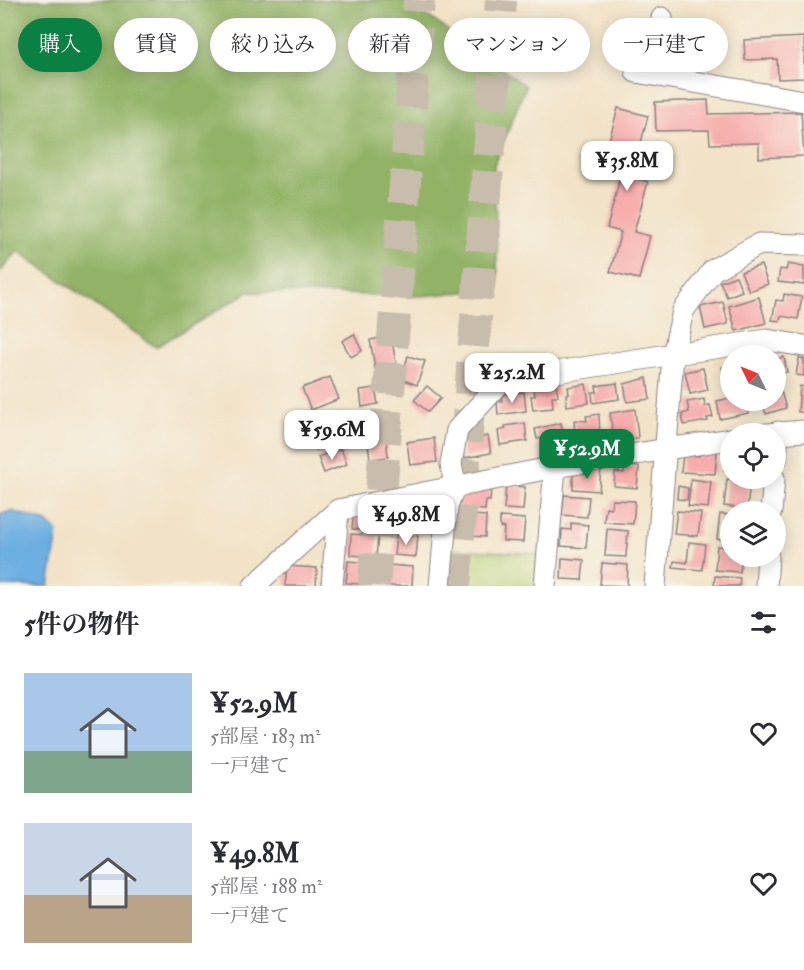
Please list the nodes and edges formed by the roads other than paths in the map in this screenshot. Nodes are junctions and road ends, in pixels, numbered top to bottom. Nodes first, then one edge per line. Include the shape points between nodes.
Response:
1 (636, 72) dead end
2 (664, 72) edge
3 (664, 77) junction
4 (804, 101) edge
5 (804, 245) edge
6 (804, 346) edge
7 (673, 355) junction
8 (804, 431) edge
9 (786, 432) edge
10 (720, 441) edge
11 (666, 449) junction
12 (555, 467) junction
13 (455, 485) junction
14 (338, 510) junction
15 (767, 567) edge
16 (254, 586) edge
17 (332, 586) edge
18 (440, 586) edge
19 (545, 586) edge
20 (655, 586) edge
21 (766, 586) edge

1 - 3 street
2 - 3 street
3 - 4 street
5 - 7 street via 759,244 713,270 683,311
6 - 7 street via 766,340
7 - 11 street
7 - 13 street via 503,380 457,430 451,464
8 - 9 street
10 - 11 street
11 - 12 street
11 - 20 street
12 - 13 street
12 - 19 street
13 - 14 street
13 - 18 street via 447,507
14 - 16 street
14 - 17 street
15 - 21 street

